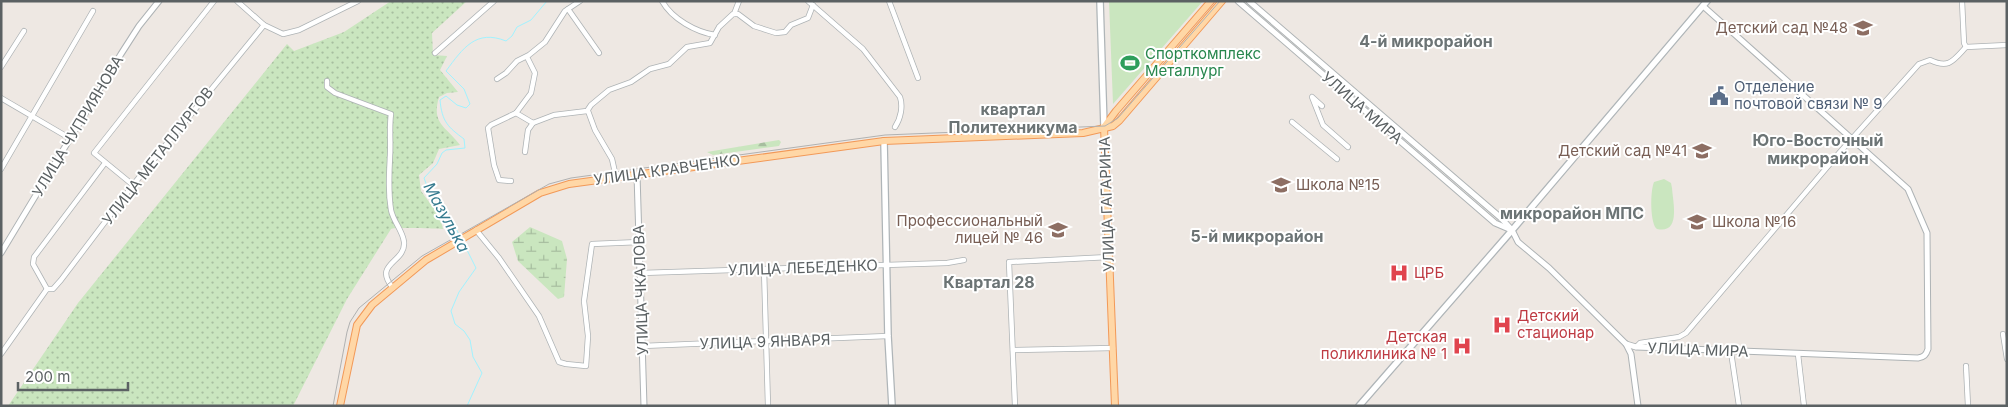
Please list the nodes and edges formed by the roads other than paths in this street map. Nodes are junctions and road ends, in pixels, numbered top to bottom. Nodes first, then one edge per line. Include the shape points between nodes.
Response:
1 (159, 1) edge
2 (214, 1) edge
3 (237, 1) edge
4 (358, 1) edge
5 (494, 1) edge
6 (580, 1) edge
7 (731, 1) edge
8 (808, 1) edge
9 (889, 1) edge
10 (1100, 1) edge
11 (1238, 1) edge
12 (1248, 1) edge
13 (1962, 1) edge
14 (663, 2) edge
15 (1216, 2) edge
16 (1706, 3) edge
17 (738, 4) edge
18 (813, 5) junction
19 (568, 9) junction
20 (94, 10) dead end
21 (734, 14) junction
22 (264, 24) junction
23 (1192, 24) junction
24 (1199, 29) junction
25 (24, 30) dead end
26 (715, 35) junction
27 (2006, 46) edge
28 (1966, 47) junction
29 (434, 53) dead end
30 (599, 53) dead end
31 (527, 57) junction
32 (1, 66) edge
33 (1146, 77) junction
34 (918, 78) dead end
35 (498, 79) dead end
36 (327, 82) dead end
37 (1153, 82) junction
38 (1, 98) edge
39 (1322, 106) dead end
40 (588, 111) junction
41 (1376, 111) junction
42 (516, 113) junction
43 (32, 116) junction
44 (1113, 116) junction
45 (1372, 116) junction
46 (1119, 121) junction
47 (1292, 122) dead end
48 (533, 123) junction
49 (895, 126) dead end
50 (1104, 127) junction
51 (71, 139) junction
52 (1852, 139) junction
53 (884, 141) junction
54 (1348, 147) dead end
55 (525, 152) dead end
56 (1337, 159) dead end
57 (105, 163) junction
58 (1438, 166) junction
59 (1, 169) edge
60 (1434, 171) junction
61 (637, 174) junction
62 (616, 177) junction
63 (511, 181) dead end
64 (133, 185) junction
65 (476, 230) junction
66 (1512, 230) junction
67 (640, 242) junction
68 (1, 253) edge
69 (1109, 257) junction
70 (964, 260) dead end
71 (886, 265) junction
72 (764, 269) junction
73 (641, 273) junction
74 (393, 288) junction
75 (47, 289) junction
76 (2003, 334) dead end
77 (888, 336) junction
78 (766, 342) junction
79 (1626, 344) junction
80 (642, 346) junction
81 (1636, 347) junction
82 (1113, 348) junction
83 (1013, 350) junction
84 (1731, 352) junction
85 (1, 354) edge
86 (1798, 354) junction
87 (2007, 359) edge
88 (1966, 366) dead end
89 (340, 406) edge
90 (644, 406) edge
91 (768, 406) edge
92 (892, 406) edge
93 (1015, 406) edge
94 (1115, 406) edge
95 (1359, 406) edge
96 (1638, 406) edge
97 (1739, 406) edge
98 (1804, 406) edge
99 (1968, 406) edge

1 - 51 street, УЛИЦА ЧУПРИЯНОВА via 121,54
2 - 57 street via 94,153
3 - 22 street
4 - 22 street via 290,33 278,32
5 - 29 street
6 - 19 street
7 - 17 street
8 - 18 street
9 - 34 street
10 - 50 main road, УЛИЦА ГАГАРИНА
11 - 45 street, УЛИЦА МИРА
12 - 41 street, УЛИЦА МИРА
13 - 28 street
14 - 26 street via 672,15 700,31
15 - 23 main road, УЛИЦА КРАВЧЕНКО
15 - 24 main road, УЛИЦА КРАВЧЕНКО
16 - 52 street
16 - 66 main road
17 - 21 street
18 - 21 street via 808,18 780,33 754,26
18 - 49 street via 863,49 900,97 902,103
19 - 30 street
19 - 31 street via 550,36
20 - 43 street
21 - 26 street
22 - 64 street, УЛИЦА МЕТАЛЛУРГОВ
23 - 24 street
23 - 33 main road, УЛИЦА КРАВЧЕНКО
24 - 37 main road, УЛИЦА КРАВЧЕНКО
25 - 32 street
26 - 40 street via 710,43 687,47 668,64 650,69 631,82 609,90
27 - 28 street
28 - 52 street via 1950,64 1940,65 1930,60 1920,64
31 - 35 street via 517,61
31 - 42 street via 535,76 531,93
33 - 37 street
33 - 44 main road, УЛИЦА КРАВЧЕНКО
36 - 74 street via 327,87 335,93 391,114 388,191 394,221 404,242 403,252 390,263 386,272
37 - 46 main road, УЛИЦА КРАВЧЕНКО
38 - 43 street
39 - 54 street via 1312,97 1323,125
40 - 48 street via 554,115
40 - 62 street via 612,159
41 - 45 street
41 - 58 street, УЛИЦА МИРА
42 - 48 street
42 - 63 street via 491,125 487,132 500,180
43 - 51 street
43 - 59 street
44 - 46 street
44 - 50 main road, УЛИЦА КРАВЧЕНКО
45 - 60 street, УЛИЦА МИРА
46 - 50 main road, УЛИЦА КРАВЧЕНКО
47 - 56 street
48 - 55 street via 528,130
50 - 53 main road, УЛИЦА КРАВЧЕНКО via 1083,133
50 - 69 main road, УЛИЦА ГАГАРИНА
51 - 68 street, УЛИЦА ЧУПРИЯНОВА
52 - 81 street via 1686,333 1680,337 1640,343
52 - 86 street, УЛИЦА МИРА via 1908,188 1926,227 1927,354 1918,358
53 - 61 main road, УЛИЦА КРАВЧЕНКО
53 - 71 main road
57 - 64 street
57 - 75 street via 34,258 33,264
58 - 60 street
58 - 66 street, УЛИЦА МИРА
60 - 66 street, УЛИЦА МИРА via 1495,223
61 - 62 main road, УЛИЦА КРАВЧЕНКО
61 - 67 street, УЛИЦА ЧКАЛОВА
62 - 65 main road, УЛИЦА КРАВЧЕНКО via 553,188
64 - 75 street, УЛИЦА МЕТАЛЛУРГОВ via 54,289
65 - 67 street via 526,294 559,362 586,366 588,336 584,300 592,244
65 - 74 main road, УЛИЦА КРАВЧЕНКО via 426,260
66 - 79 street, УЛИЦА МИРА via 1518,242
66 - 95 main road
67 - 73 street, УЛИЦА ЧКАЛОВА
69 - 82 main road, УЛИЦА ГАГАРИНА
69 - 83 street via 1009,262
70 - 71 street, УЛИЦА ЛЕБЕДЕНКО
71 - 72 street, УЛИЦА ЛЕБЕДЕНКО
71 - 77 main road
72 - 73 street, УЛИЦА ЛЕБЕДЕНКО
72 - 78 street
73 - 80 street, УЛИЦА ЧКАЛОВА
74 - 89 main road, УЛИЦА КРАВЧЕНКО via 372,306 358,325
75 - 85 street
76 - 87 street
77 - 78 street, УЛИЦА 9 ЯНВАРЯ
77 - 92 main road
78 - 80 street, УЛИЦА 9 ЯНВАРЯ
78 - 91 street
79 - 81 street, УЛИЦА МИРА
79 - 96 street via 1631,354
80 - 90 street, УЛИЦА ЧКАЛОВА
81 - 84 street, УЛИЦА МИРА
82 - 83 street
82 - 94 main road, УЛИЦА ГАГАРИНА
83 - 93 street
84 - 86 street, УЛИЦА МИРА
84 - 97 street
86 - 98 street
88 - 99 street

